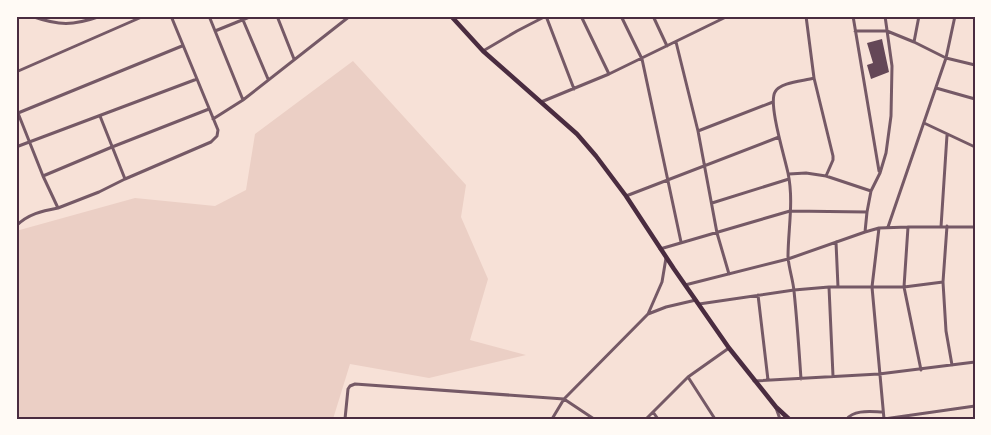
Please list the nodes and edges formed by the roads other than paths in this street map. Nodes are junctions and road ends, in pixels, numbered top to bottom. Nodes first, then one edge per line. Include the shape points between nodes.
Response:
1 (31, 16) edge
2 (101, 16) edge
3 (144, 16) edge
4 (171, 16) edge
5 (209, 16) edge
6 (252, 16) edge
7 (277, 16) edge
8 (451, 16) edge
9 (546, 16) edge
10 (581, 16) edge
11 (621, 16) edge
12 (653, 16) edge
13 (728, 16) edge
14 (806, 16) edge
15 (853, 16) edge
16 (885, 16) edge
17 (918, 16) edge
18 (955, 16) edge
19 (348, 17) edge
20 (243, 20) junction
21 (215, 31) junction
22 (855, 31) junction
23 (886, 31) junction
24 (676, 42) junction
25 (914, 42) junction
26 (182, 46) junction
27 (667, 46) junction
28 (483, 50) junction
29 (946, 58) junction
30 (294, 59) junction
31 (642, 59) junction
32 (975, 65) edge
33 (16, 72) edge
34 (609, 74) junction
35 (814, 78) junction
36 (196, 79) junction
37 (268, 80) junction
38 (936, 88) junction
39 (574, 89) junction
40 (975, 99) edge
41 (243, 100) junction
42 (541, 102) junction
43 (773, 102) junction
44 (16, 108) edge
45 (209, 109) junction
46 (18, 113) junction
47 (100, 116) junction
48 (213, 119) junction
49 (924, 123) junction
50 (698, 131) junction
51 (947, 135) junction
52 (779, 137) junction
53 (30, 142) junction
54 (16, 147) edge
55 (112, 147) junction
56 (975, 147) edge
57 (704, 165) junction
58 (880, 173) junction
59 (788, 174) junction
60 (43, 176) junction
61 (826, 176) junction
62 (125, 179) junction
63 (668, 179) junction
64 (790, 179) junction
65 (871, 191) junction
66 (626, 196) junction
67 (712, 203) junction
68 (58, 208) junction
69 (790, 211) junction
70 (867, 212) junction
71 (975, 221) edge
72 (16, 226) edge
73 (947, 226) junction
74 (888, 227) junction
75 (908, 227) junction
76 (941, 227) junction
77 (974, 227) edge
78 (880, 228) junction
79 (865, 232) junction
80 (717, 233) junction
81 (681, 242) junction
82 (836, 242) junction
83 (975, 242) edge
84 (660, 249) junction
85 (666, 258) junction
86 (788, 259) junction
87 (729, 274) junction
88 (943, 282) junction
89 (685, 285) junction
90 (829, 287) junction
91 (904, 287) junction
92 (838, 288) junction
93 (872, 288) junction
94 (794, 290) junction
95 (758, 295) junction
96 (697, 302) junction
97 (648, 314) junction
98 (729, 348) junction
99 (975, 362) edge
100 (952, 365) junction
101 (921, 370) junction
102 (879, 374) junction
103 (833, 376) junction
104 (688, 377) junction
105 (801, 378) junction
106 (768, 380) junction
107 (754, 381) junction
108 (564, 398) junction
109 (975, 406) edge
110 (776, 407) junction
111 (653, 412) junction
112 (883, 412) junction
113 (345, 419) edge
114 (552, 419) edge
115 (594, 419) edge
116 (646, 419) edge
117 (658, 419) edge
118 (715, 419) edge
119 (780, 419) edge
120 (789, 419) edge
121 (848, 419) edge

1 - 2 street via 66,24
3 - 33 street
4 - 26 street
5 - 21 street
6 - 20 street
7 - 30 street
8 - 28 main road
9 - 28 street
9 - 39 street
10 - 34 street
11 - 31 street
12 - 27 street
13 - 24 street
14 - 35 street
15 - 22 street
16 - 23 street
17 - 25 street
18 - 29 street
19 - 30 street
20 - 21 street
20 - 37 street
21 - 41 street
22 - 23 street
22 - 58 street
23 - 25 street
23 - 58 street via 892,66 891,116 889,141
24 - 27 street
24 - 50 street
25 - 29 street
26 - 36 street
26 - 46 street
27 - 31 street
28 - 42 main road
29 - 32 street
29 - 38 street
30 - 37 street
31 - 34 street
31 - 63 street
34 - 39 street
35 - 43 street via 779,87
35 - 61 street via 833,156
36 - 45 street
36 - 47 street
37 - 41 street
38 - 40 street
38 - 49 street
39 - 42 street
41 - 48 street
42 - 66 main road via 577,134
43 - 50 street
43 - 52 street
44 - 46 street
45 - 48 street
45 - 55 street
46 - 53 street
47 - 53 street
47 - 55 street
48 - 62 street via 218,130 211,142
49 - 51 street
49 - 74 street
50 - 57 street
51 - 56 street
51 - 76 street
52 - 57 street
52 - 59 street
53 - 54 street
53 - 60 street
55 - 60 street
55 - 62 street
57 - 63 street
57 - 67 street
58 - 65 street
59 - 61 street
59 - 64 street
60 - 68 street
61 - 65 street
62 - 68 street
63 - 66 street
63 - 81 street
64 - 67 street
64 - 69 street
65 - 70 street
66 - 84 main road
67 - 80 street
68 - 72 street via 28,215
69 - 70 street
69 - 80 street
69 - 86 street
70 - 79 street
71 - 77 street
73 - 76 street
73 - 77 street
73 - 88 street
74 - 75 street
74 - 78 street
75 - 76 street
75 - 91 street
77 - 83 street
78 - 79 street
78 - 93 street
79 - 82 street
80 - 81 street
80 - 87 street
81 - 84 street
82 - 86 street
82 - 92 street
84 - 85 main road
85 - 89 main road
85 - 97 street via 662,282
86 - 87 street
86 - 94 street
87 - 89 street
88 - 91 street
88 - 100 street
89 - 96 main road
90 - 92 street
90 - 94 street
90 - 103 street
91 - 93 street
91 - 101 street
92 - 93 street
93 - 102 street
94 - 95 street
94 - 105 street
95 - 96 street
95 - 106 street
96 - 97 street via 666,307
96 - 98 main road
97 - 108 street
98 - 104 street
98 - 107 main road
99 - 100 street
100 - 101 street
101 - 102 street
102 - 103 street
102 - 112 street
103 - 105 street
104 - 111 street
104 - 118 street
105 - 106 street
106 - 107 street
107 - 110 main road
108 - 113 street via 355,384 348,389
108 - 114 street
108 - 115 street
109 - 112 street via 884,419
110 - 119 street
110 - 120 main road
111 - 116 street
111 - 117 street
112 - 121 street via 855,413

